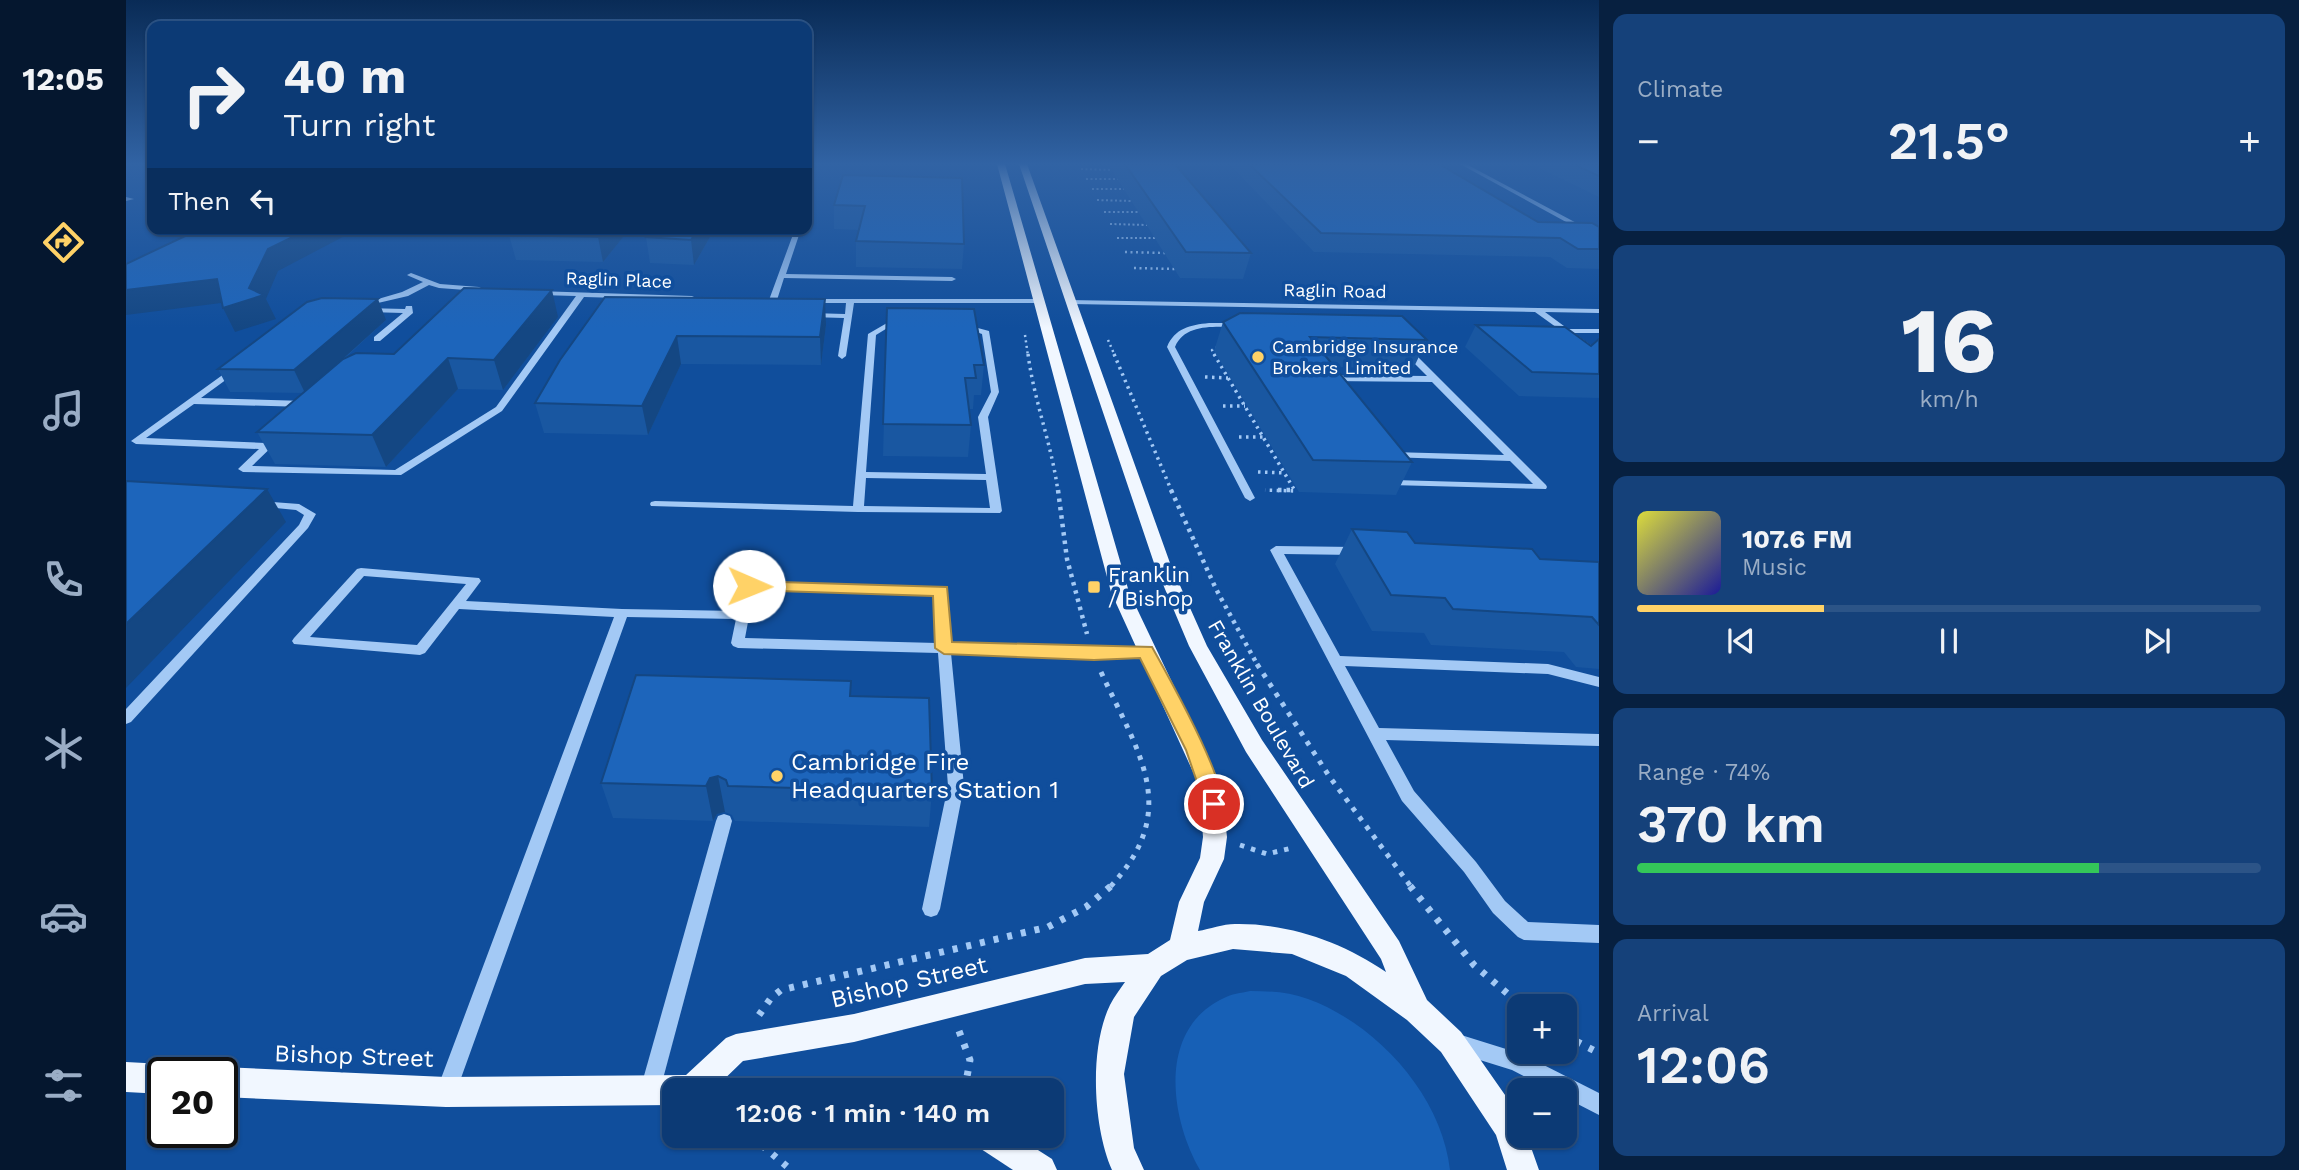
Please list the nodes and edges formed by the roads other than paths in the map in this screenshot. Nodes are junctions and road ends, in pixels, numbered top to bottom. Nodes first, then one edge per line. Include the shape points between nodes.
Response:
1 (1016, 219) edge
2 (1042, 219) edge
3 (1563, 219) edge
4 (796, 235) edge
5 (1599, 238) edge
6 (411, 275) dead end
7 (782, 276) junction
8 (952, 279) dead end
9 (429, 282) junction
10 (475, 289) junction
11 (487, 290) edge
12 (532, 293) edge
13 (405, 294) junction
14 (582, 294) junction
15 (699, 298) edge
16 (465, 299) edge
17 (762, 300) edge
18 (773, 300) junction
19 (786, 301) edge
20 (799, 301) edge
21 (1038, 301) junction
22 (850, 302) junction
23 (911, 303) junction
24 (1071, 303) junction
25 (1363, 307) junction
26 (1537, 310) junction
27 (410, 311) junction
28 (1599, 311) edge
29 (797, 314) edge
30 (848, 316) junction
31 (1377, 321) edge
32 (1242, 325) edge
33 (956, 326) edge
34 (1566, 331) junction
35 (1599, 331) edge
36 (377, 339) dead end
37 (1401, 345) edge
38 (1599, 355) edge
39 (842, 356) dead end
40 (245, 362) edge
41 (1435, 379) junction
42 (1336, 385) edge
43 (192, 401) junction
44 (303, 413) edge
45 (285, 429) edge
46 (267, 446) junction
47 (1384, 446) edge
48 (1513, 458) junction
49 (860, 475) junction
50 (990, 477) junction
51 (1394, 483) edge
52 (1250, 498) dead end
53 (239, 504) edge
54 (655, 505) dead end
55 (858, 509) junction
56 (1373, 551) edge
57 (456, 605) junction
58 (622, 612) junction
59 (744, 615) junction
60 (944, 648) junction
61 (1146, 651) junction
62 (1336, 661) junction
63 (1599, 682) edge
64 (126, 718) edge
65 (1375, 734) junction
66 (1599, 740) edge
67 (724, 821) dead end
68 (931, 909) dead end
69 (1599, 934) edge
70 (1181, 948) junction
71 (1152, 967) junction
72 (1417, 1010) junction
73 (1451, 1042) junction
74 (126, 1077) edge
75 (147, 1078) edge
76 (705, 1078) edge
77 (238, 1083) edge
78 (650, 1090) junction
79 (662, 1090) edge
80 (446, 1092) junction
81 (1599, 1104) edge
82 (1007, 1148) edge
83 (1041, 1170) edge
84 (1128, 1170) edge
85 (1523, 1170) edge

1 - 21 main road
2 - 24 main road, Franklin Boulevard
3 - 5 street
4 - 7 street
6 - 9 street
7 - 8 street
7 - 18 street
9 - 10 street
9 - 13 street
10 - 11 street
10 - 16 street
12 - 14 street, Raglin Place
13 - 27 street
13 - 27 street via 359,308
14 - 15 street, Raglin Place
14 - 46 street via 499,409 397,473 243,469
17 - 18 street
18 - 19 street
20 - 22 street
21 - 23 street
21 - 61 main road via 1120,592
22 - 23 street
22 - 30 street
23 - 49 street via 911,325 887,325 872,334
24 - 25 street, Raglin Road
24 - 72 main road, Franklin Boulevard via 1162,563 1198,646 1254,746 1390,950
25 - 26 street, Raglin Road
25 - 31 street
26 - 28 street, Raglin Road
26 - 34 street
27 - 36 street
29 - 30 street
30 - 39 street
32 - 52 street via 1189,329 1176,336 1171,347
33 - 50 street via 986,333 995,392 983,417
34 - 35 street
34 - 38 street
37 - 41 street
40 - 43 street
41 - 42 street via 1329,377
41 - 48 street
43 - 44 street via 313,404
43 - 46 street via 136,441
45 - 46 street
47 - 48 street via 1391,455
48 - 51 street via 1542,488
49 - 50 street
49 - 55 street
50 - 55 street via 996,511
53 - 64 street via 281,504 310,514 304,526
54 - 55 street
56 - 62 street via 1276,550
57 - 57 street via 475,581 361,572 299,641 420,650
57 - 58 street
58 - 59 street
58 - 80 street
59 - 60 street via 738,643
59 - 60 street via 749,586 941,591
60 - 61 street
60 - 68 street via 956,786
61 - 70 main road via 1196,750 1214,804 1212,859 1192,902
62 - 63 street via 1548,669
62 - 65 street
65 - 66 street
65 - 69 street via 1408,796 1499,907 1524,930
67 - 78 street
70 - 71 main road
70 - 72 main road via 1233,936 1292,941 1355,966
71 - 76 main road, Bishop Street via 1085,971 854,1028 736,1048
71 - 84 main road via 1121,1012 1109,1074 1119,1150
72 - 73 main road
73 - 81 street via 1515,1061
73 - 85 main road via 1509,1127
74 - 75 main road
77 - 80 main road, Bishop Street
78 - 79 main road, Bishop Street
78 - 80 main road, Bishop Street
82 - 83 main road

